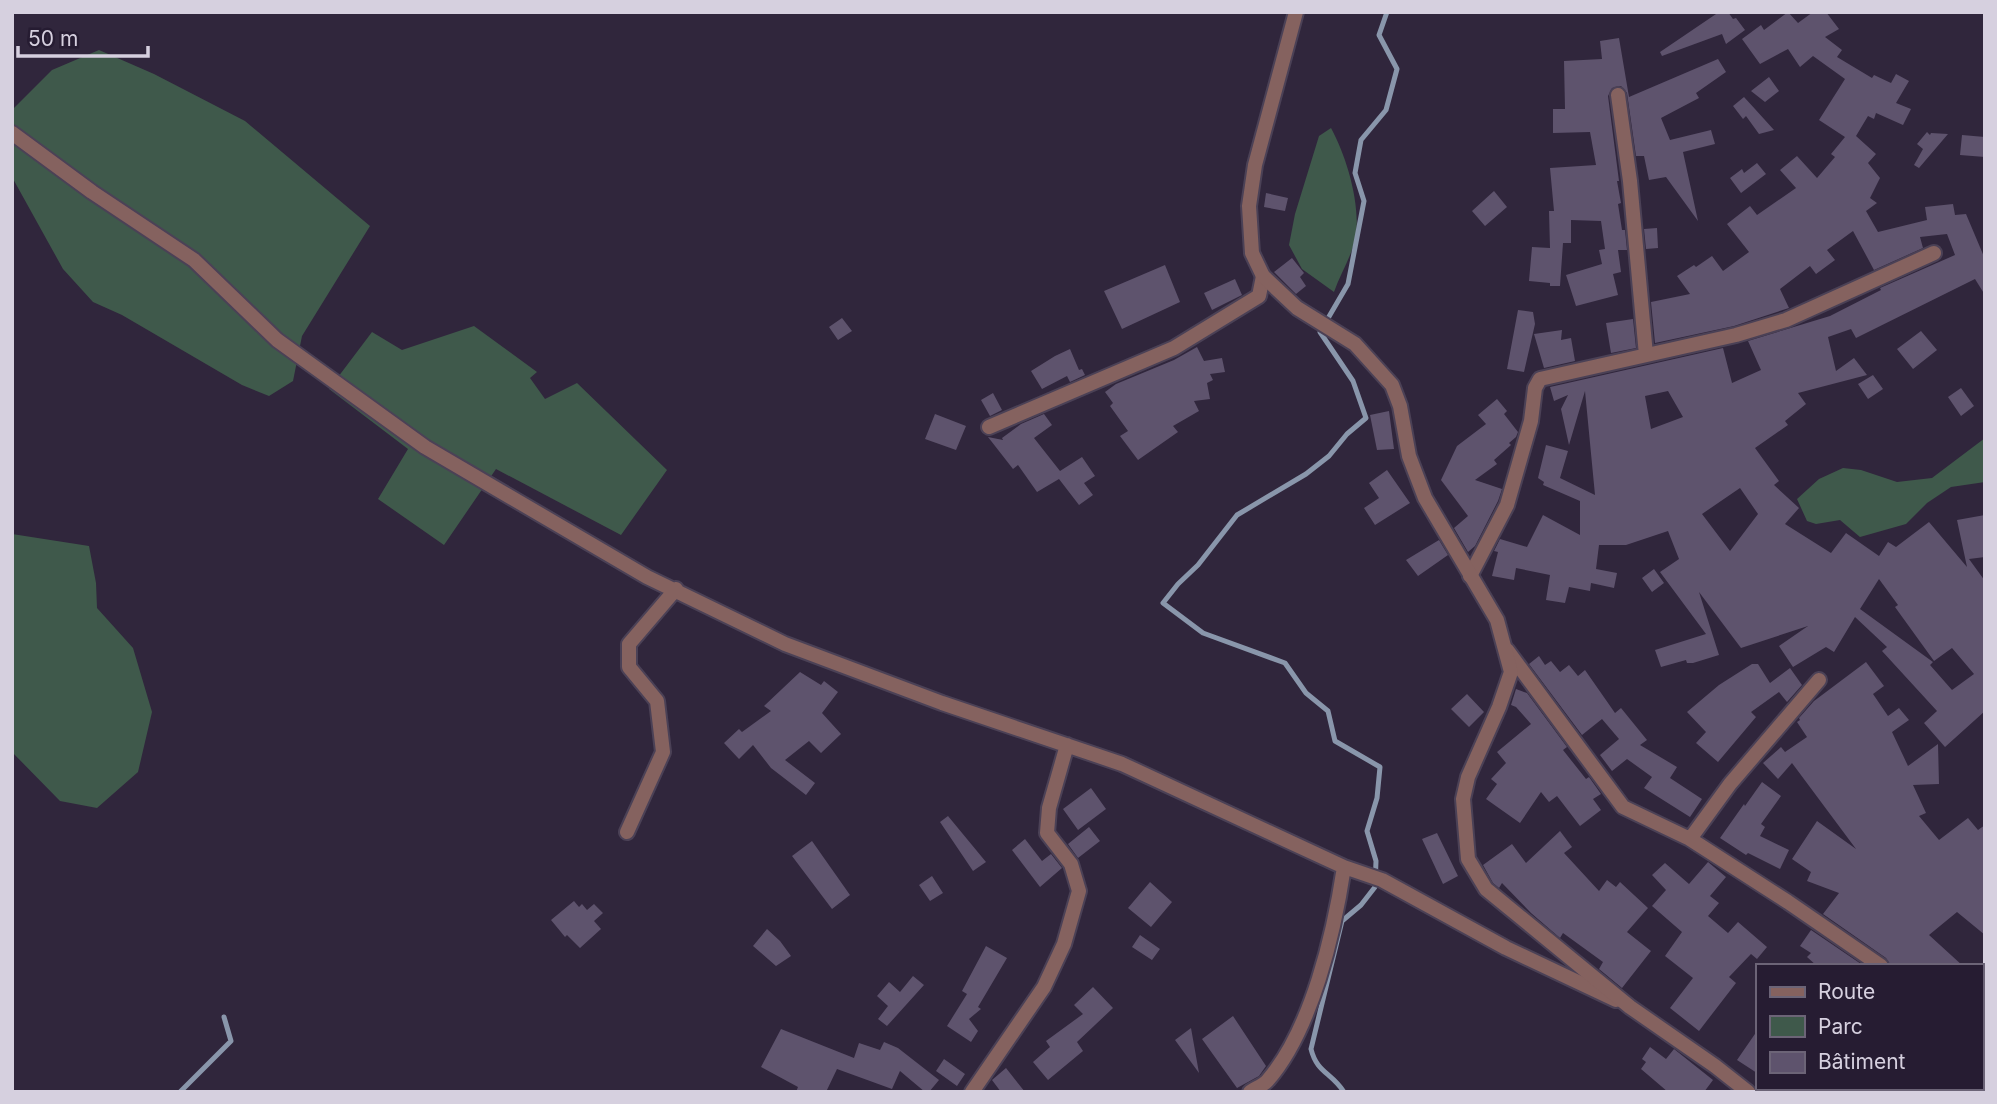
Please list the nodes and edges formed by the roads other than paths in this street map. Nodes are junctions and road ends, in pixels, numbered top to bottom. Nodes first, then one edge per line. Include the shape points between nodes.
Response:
1 (1296, 12) edge
2 (1618, 95) dead end
3 (12, 133) edge
4 (1934, 253) dead end
5 (1263, 276) junction
6 (1646, 355) junction
7 (989, 427) dead end
8 (1470, 576) junction
9 (676, 589) junction
10 (1507, 650) junction
11 (1819, 680) dead end
12 (1067, 746) junction
13 (627, 832) dead end
14 (1690, 839) junction
15 (1344, 867) junction
16 (1878, 964) edge
17 (1630, 1007) junction
18 (972, 1092) edge
19 (1250, 1092) edge
20 (1748, 1092) edge

1 - 5 street via 1255,165 1249,206 1252,253
2 - 6 street
3 - 9 street via 194,260 277,340 425,447 647,577
4 - 6 street via 1786,320
5 - 7 street via 1259,296 1174,348
5 - 8 street via 1297,308 1355,344 1392,385 1409,456 1425,498
6 - 8 street via 1540,379 1507,505
8 - 10 street via 1497,620
9 - 12 street via 785,643
9 - 13 street via 629,644 629,667 657,701 663,752
10 - 14 street via 1623,807
10 - 17 street via 1511,672 1463,799 1468,859 1486,889
11 - 14 street via 1730,784
12 - 15 street via 1122,764
12 - 18 street via 1049,808 1047,833 1071,864 1079,891 1064,944 1044,986
14 - 16 street
15 - 17 street via 1375,877 1506,948
15 - 19 street via 1312,1003 1267,1082
17 - 20 street

